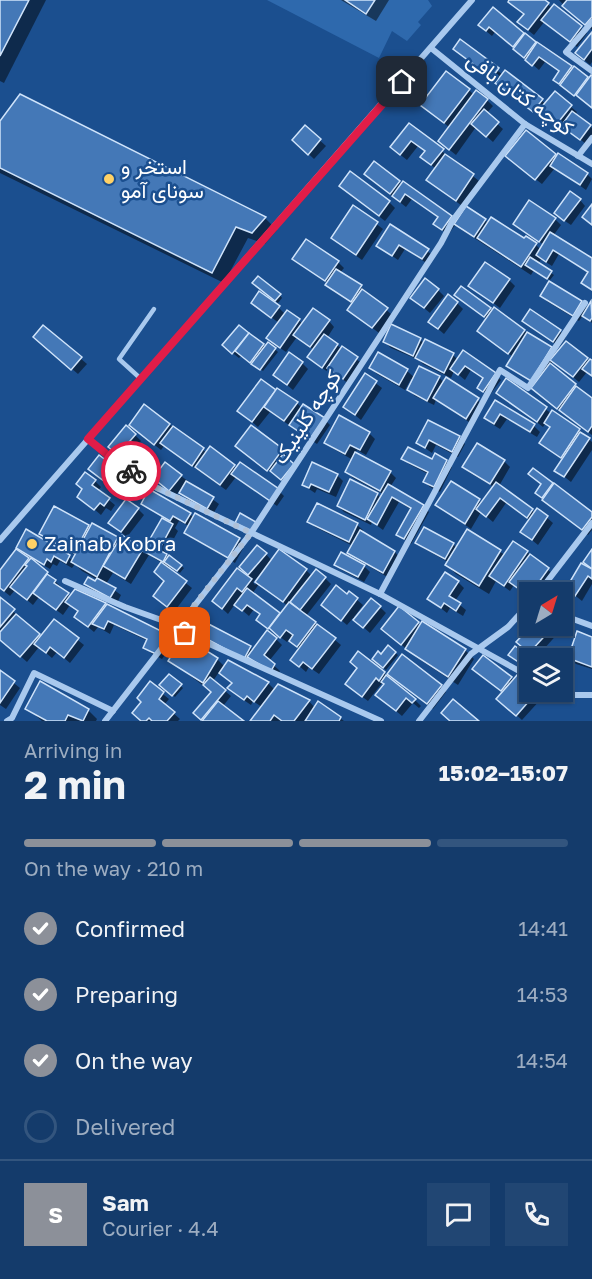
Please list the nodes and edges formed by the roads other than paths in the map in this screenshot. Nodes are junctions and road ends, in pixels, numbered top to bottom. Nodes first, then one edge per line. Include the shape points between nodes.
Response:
1 (472, 0) edge
2 (592, 22) edge
3 (431, 48) junction
4 (592, 71) edge
5 (525, 123) junction
6 (592, 138) edge
7 (578, 156) junction
8 (592, 164) edge
9 (585, 303) dead end
10 (153, 309) dead end
11 (141, 379) junction
12 (88, 439) junction
13 (592, 522) edge
14 (251, 533) junction
15 (0, 540) edge
16 (65, 581) dead end
17 (547, 582) edge
18 (380, 594) junction
19 (519, 615) edge
20 (573, 619) edge
21 (178, 626) junction
22 (592, 626) edge
23 (477, 650) junction
24 (519, 671) edge
25 (573, 695) edge
26 (592, 695) edge
27 (113, 711) junction
28 (7, 721) edge
29 (105, 721) edge
30 (381, 721) edge
31 (419, 721) edge

1 - 3 street
2 - 4 street via 566,52
3 - 5 street, کوچه کتان بافی
3 - 11 street
5 - 7 street, کوچه کتان بافی
5 - 14 street, کوچه کلینیک via 453,220
6 - 7 street
7 - 8 street, کوچه کتان بافی
9 - 18 street via 528,388 500,370
10 - 11 lane via 119,359
11 - 12 street
12 - 14 street via 155,487
12 - 15 street
13 - 17 street
14 - 18 street
14 - 21 street, کوچه کلینیک
16 - 21 street
18 - 23 street
19 - 23 street
20 - 22 street
21 - 27 street, کوچه کلینیک
21 - 30 street via 185,633
23 - 24 street
23 - 31 street
25 - 26 street
27 - 28 street via 34,673
27 - 29 street, کوچه کلینیک

